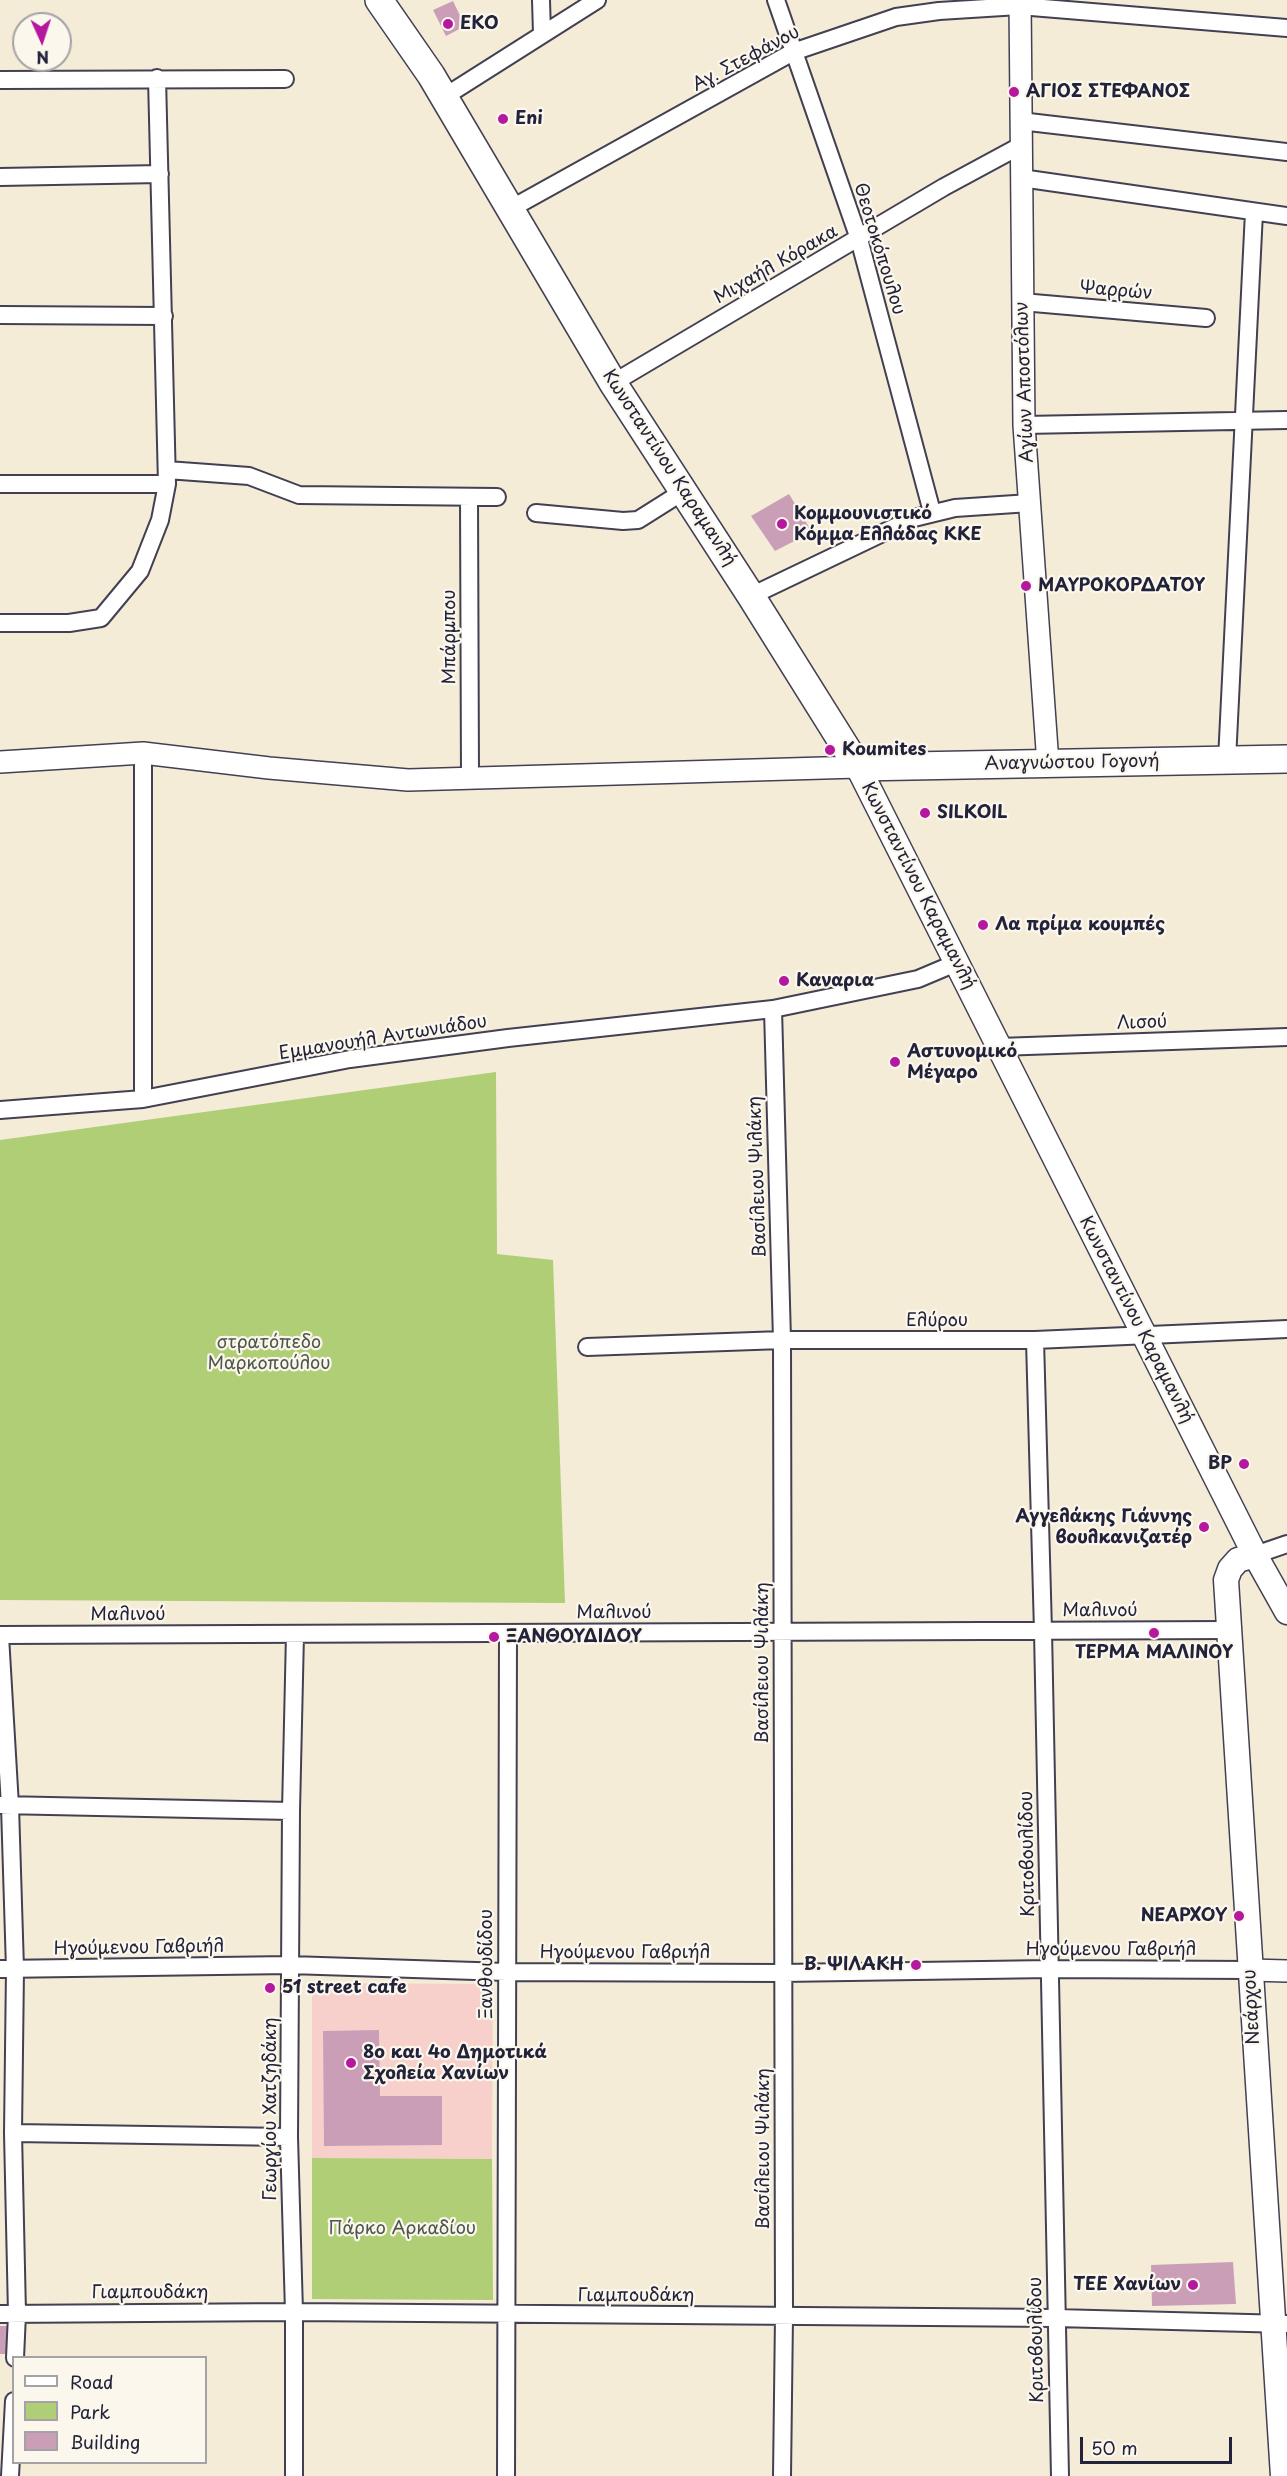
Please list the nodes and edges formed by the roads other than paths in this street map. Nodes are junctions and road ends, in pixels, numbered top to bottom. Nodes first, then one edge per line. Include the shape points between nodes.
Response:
1 (379, 0) edge
2 (541, 0) edge
3 (597, 0) edge
4 (776, 0) edge
5 (1020, 3) edge
6 (1287, 28) edge
7 (542, 34) junction
8 (793, 52) junction
9 (157, 78) junction
10 (285, 79) dead end
11 (0, 80) edge
12 (444, 98) junction
13 (1020, 121) junction
14 (1020, 146) junction
15 (1287, 152) edge
16 (160, 174) junction
17 (0, 177) edge
18 (1021, 178) junction
19 (512, 208) junction
20 (1254, 212) junction
21 (1287, 216) edge
22 (859, 239) junction
23 (1022, 303) junction
24 (0, 315) edge
25 (164, 316) junction
26 (1206, 318) dead end
27 (614, 383) junction
28 (1287, 420) edge
29 (1244, 422) junction
30 (1024, 426) junction
31 (167, 477) junction
32 (0, 484) edge
33 (684, 491) junction
34 (469, 497) junction
35 (497, 497) dead end
36 (1030, 503) junction
37 (932, 512) junction
38 (536, 513) dead end
39 (751, 596) junction
40 (0, 623) edge
41 (143, 753) junction
42 (1287, 759) edge
43 (1227, 760) junction
44 (0, 762) edge
45 (1048, 764) junction
46 (858, 767) junction
47 (470, 778) junction
48 (956, 963) junction
49 (773, 1009) junction
50 (1287, 1037) edge
51 (999, 1047) junction
52 (143, 1099) junction
53 (0, 1110) edge
54 (1287, 1329) edge
55 (1145, 1336) junction
56 (782, 1340) junction
57 (1035, 1340) junction
58 (587, 1347) dead end
59 (1287, 1544) edge
60 (1255, 1555) junction
61 (1287, 1612) edge
62 (1229, 1630) junction
63 (1043, 1631) junction
64 (783, 1632) junction
65 (508, 1633) junction
66 (296, 1634) junction
67 (0, 1635) edge
68 (5, 1805) edge
69 (291, 1811) junction
70 (290, 1965) junction
71 (8, 1969) edge
72 (1050, 1969) junction
73 (1250, 1970) junction
74 (1287, 1971) edge
75 (507, 1972) junction
76 (782, 1973) junction
77 (12, 2133) junction
78 (290, 2137) junction
79 (294, 2312) junction
80 (8, 2314) edge
81 (506, 2315) junction
82 (784, 2316) junction
83 (1056, 2318) junction
84 (1279, 2324) edge
85 (15, 2356) edge
86 (12, 2438) edge
87 (10, 2476) edge
88 (294, 2476) edge
89 (506, 2476) edge
90 (782, 2476) edge
91 (1060, 2476) edge
92 (1283, 2476) edge

1 - 12 main road, Κωνσταντίνου Καραμανλή
2 - 7 street
3 - 7 street
4 - 8 street, Θεοτοκόπουλου
5 - 6 street, Αγ. Στεφάνου
5 - 8 street, Αγ. Στεφάνου via 897,17
5 - 13 street, Αγίων Αποστόλων
7 - 12 street
8 - 19 street, Αγ. Στεφάνου
8 - 22 street, Θεοτοκόπουλου
9 - 10 street
9 - 11 street
9 - 16 street
12 - 19 main road, Κωνσταντίνου Καραμανλή
13 - 14 street, Αγίων Αποστόλων
13 - 15 street
14 - 18 street, Αγίων Αποστόλων
14 - 22 street, Μιχαήλ Κόρακα via 944,186
16 - 17 street
16 - 25 street
18 - 20 street
18 - 23 street, Αγίων Αποστόλων
19 - 27 main road, Κωνσταντίνου Καραμανλή
20 - 21 street
20 - 29 street
22 - 27 street, Μιχαήλ Κόρακα
22 - 37 street, Θεοτοκόπουλου
23 - 26 street, Ψαρρών
23 - 30 street, Αγίων Αποστόλων
24 - 25 street
25 - 31 street
27 - 33 main road, Κωνσταντίνου Καραμανλή
28 - 29 street
29 - 30 street
29 - 43 street
30 - 36 street, Αγίων Αποστόλων
31 - 32 street
31 - 34 street via 249,476 299,495
31 - 40 street via 160,520 141,570 101,618 69,623
33 - 38 street via 638,520
33 - 39 main road, Κωνσταντίνου Καραμανλή
34 - 35 street
34 - 47 street, Μπάρμπου
36 - 37 street
36 - 45 street, Αγίων Αποστόλων
37 - 39 street
39 - 46 main road, Κωνσταντίνου Καραμανλή
41 - 44 street
41 - 47 street via 408,780
41 - 52 street
42 - 43 main road, Αναγνώστου Γογονή
43 - 45 main road, Αναγνώστου Γογονή
45 - 46 main road, Αναγνώστου Γογονή
46 - 47 street
46 - 48 main road, Κωνσταντίνου Καραμανλή
48 - 49 street, Εμμανουήλ Αντωνιάδου via 918,980
48 - 51 main road, Κωνσταντίνου Καραμανλή
49 - 52 street, Εμμανουήλ Αντωνιάδου via 350,1059
49 - 56 street, Βασίλειου Ψιλάκη
50 - 51 street, Λισού
51 - 55 main road, Κωνσταντίνου Καραμανλή
52 - 53 street, Εμμανουήλ Αντωνιάδου
54 - 55 street, Ελύρου
55 - 57 street, Ελύρου
55 - 60 main road, Κωνσταντίνου Καραμανλή
56 - 57 street, Ελύρου
56 - 58 street, Ελύρου
56 - 64 street, Βασίλειου Ψιλάκη
57 - 63 street, Κριτοβουλίδου
59 - 60 street
60 - 61 main road, Κωνσταντίνου Καραμανλή
60 - 62 main road, Νεάρχου via 1238,1560 1226,1580
62 - 63 street, Μαλινού
62 - 73 main road, Νεάρχου
63 - 64 street, Μαλινού
63 - 72 street, Κριτοβουλίδου
64 - 65 street, Μαλινού
64 - 76 street, Βασίλειου Ψιλάκη
65 - 66 street, Μαλινού
65 - 75 street, Ξανθουδίδου
66 - 67 street, Μαλινού
66 - 69 street, Γεωργίου Χατζηδάκη
67 - 68 street
68 - 69 street
68 - 71 street
69 - 70 street, Γεωργίου Χατζηδάκη
70 - 71 street, Ηγούμενου Γαβριήλ
70 - 75 street, Ηγούμενου Γαβριήλ
70 - 78 street, Γεωργίου Χατζηδάκη
71 - 77 street
72 - 73 street, Ηγούμενου Γαβριήλ
72 - 76 street, Ηγούμενου Γαβριήλ
72 - 83 street, Κριτοβουλίδου
73 - 74 street
73 - 84 main road, Νεάρχου
75 - 76 street, Ηγούμενου Γαβριήλ
75 - 81 street, Ξανθουδίδου
76 - 82 street, Βασίλειου Ψιλάκη
77 - 78 street
77 - 80 street
78 - 79 street, Γεωργίου Χατζηδάκη
79 - 80 street, Γιαμπουδάκη
79 - 81 street, Γιαμπουδάκη
79 - 88 street, Γεωργίου Χατζηδάκη
80 - 85 street
81 - 82 street, Γιαμπουδάκη
81 - 89 street, Ξανθουδίδου
82 - 83 street, Γιαμπουδάκη
82 - 90 street, Βασίλειου Ψιλάκη
83 - 84 street, Γιαμπουδάκη
83 - 91 street, Κριτοβουλίδου
84 - 92 main road, Νεάρχου
86 - 87 street

